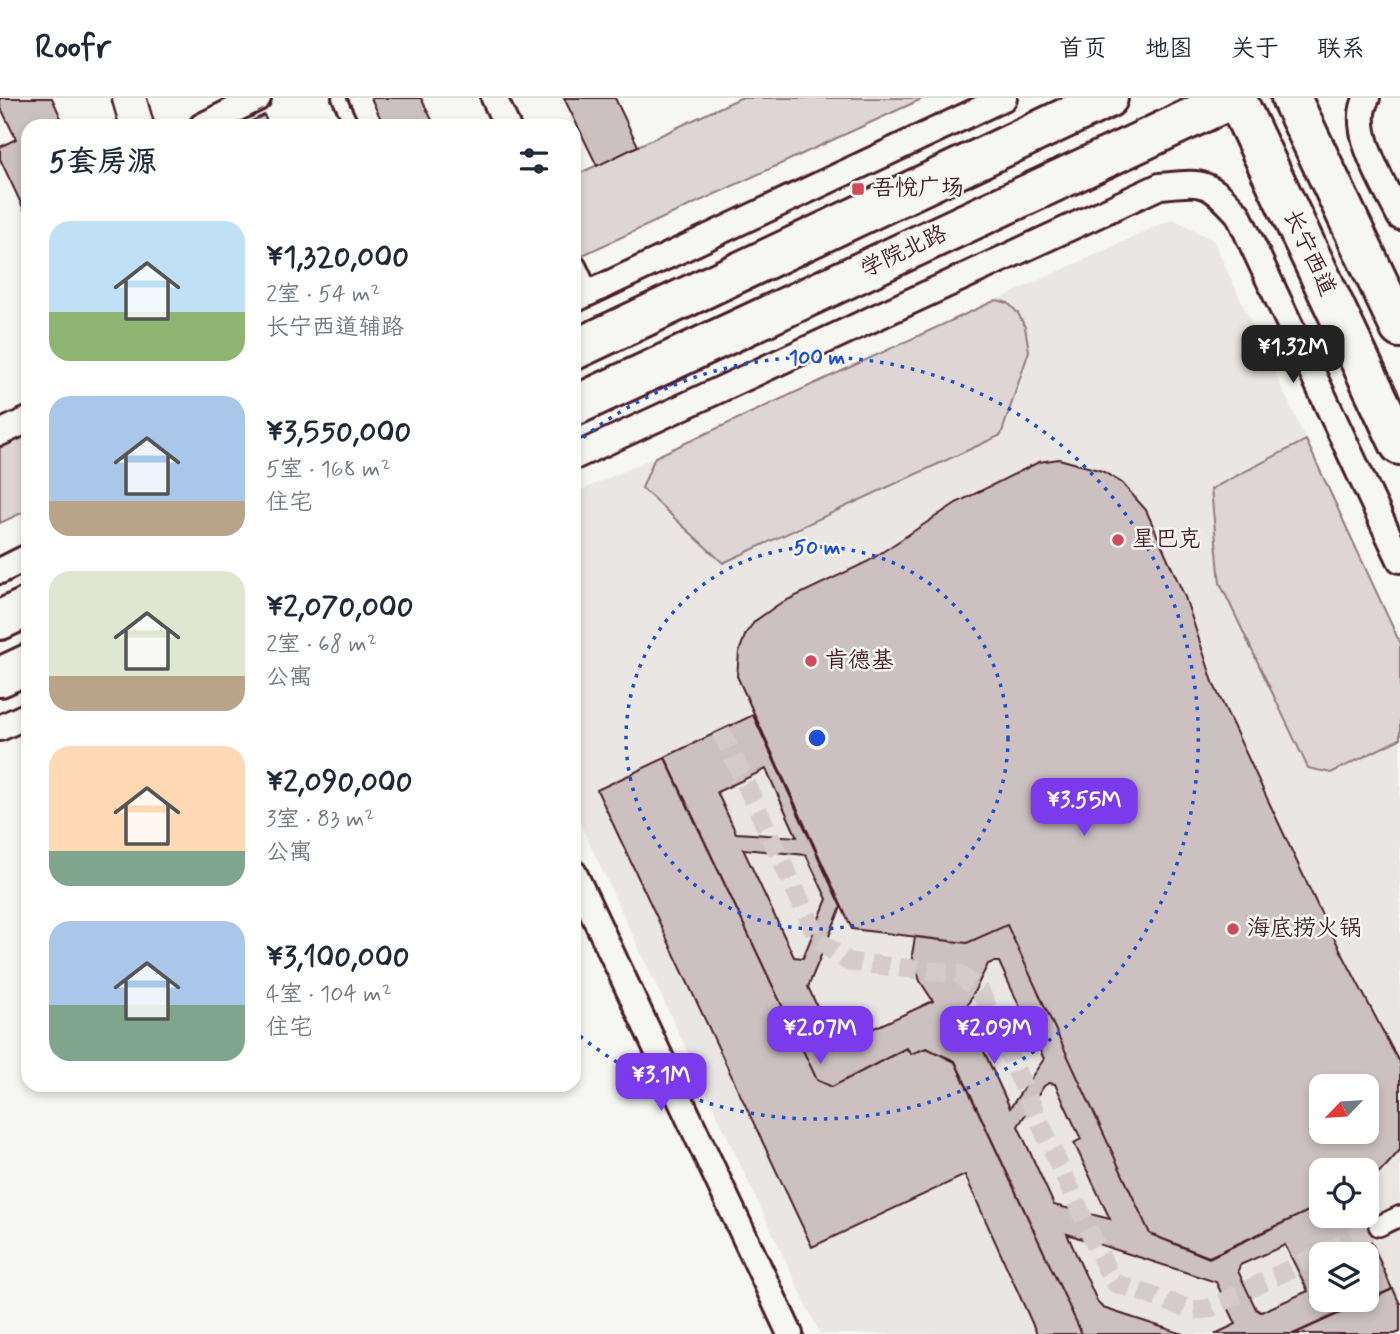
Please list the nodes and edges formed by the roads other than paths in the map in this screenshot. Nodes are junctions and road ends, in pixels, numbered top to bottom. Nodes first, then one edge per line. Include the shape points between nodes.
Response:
1 (129, 98) edge
2 (258, 98) edge
3 (339, 98) edge
4 (494, 98) edge
5 (1004, 98) edge
6 (1108, 98) edge
7 (1235, 98) edge
8 (1291, 98) edge
9 (1367, 98) edge
10 (135, 119) edge
11 (216, 119) edge
12 (349, 119) edge
13 (504, 119) edge
14 (1400, 217) edge
15 (581, 297) edge
16 (1400, 328) edge
17 (581, 347) edge
18 (581, 402) edge
19 (21, 423) edge
20 (0, 433) edge
21 (1400, 445) edge
22 (581, 454) edge
23 (1400, 560) edge
24 (21, 561) edge
25 (0, 571) edge
26 (21, 610) edge
27 (0, 620) edge
28 (21, 667) edge
29 (0, 677) edge
30 (21, 718) edge
31 (0, 729) edge
32 (581, 888) edge
33 (1400, 1216) edge
34 (1379, 1226) tunnel mouth
35 (790, 1334) edge

1 - 10 street
2 - 11 street
3 - 12 lane
4 - 13 street
5 - 15 street
6 - 17 main road
7 - 18 main road, 学院北路
7 - 21 main road, 长宁西道
8 - 16 main road
9 - 14 street via 1361,123 1368,150
19 - 20 street
22 - 23 street via 1160,186 1195,183 1216,190 1238,214
24 - 25 street
26 - 27 main road
28 - 29 main road
30 - 31 street
32 - 35 street
33 - 34 street

